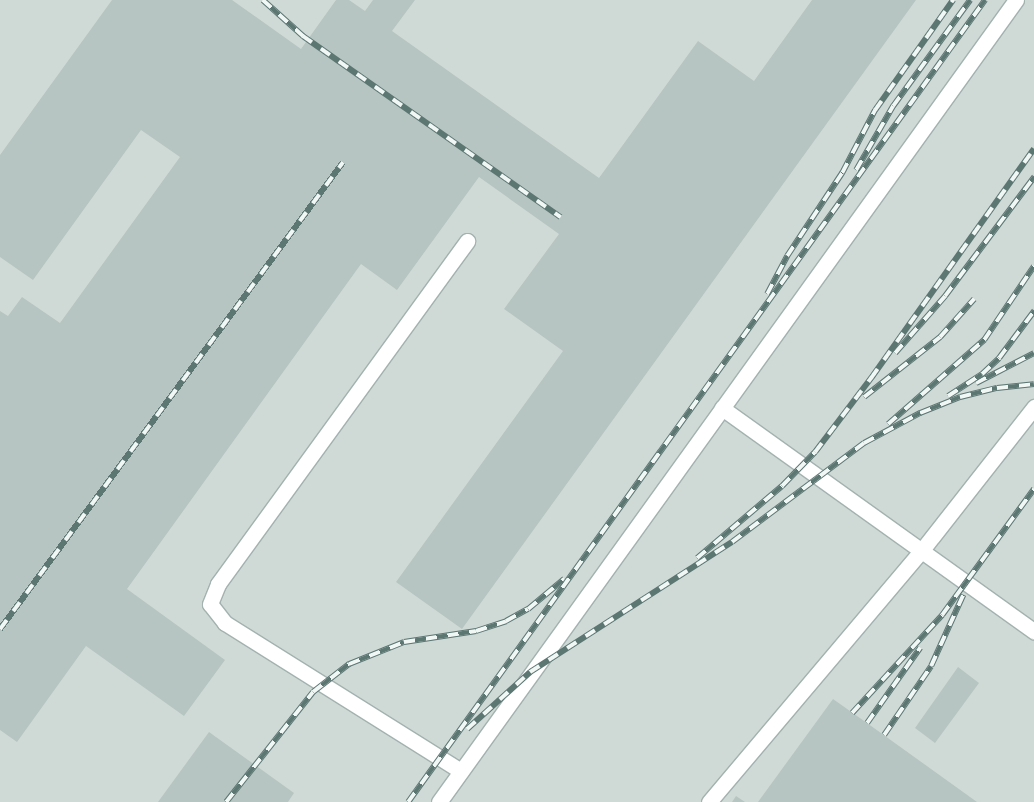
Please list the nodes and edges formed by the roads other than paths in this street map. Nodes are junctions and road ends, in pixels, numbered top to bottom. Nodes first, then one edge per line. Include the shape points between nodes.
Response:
1 (1016, 0) edge
2 (467, 241) dead end
3 (1034, 407) edge
4 (722, 408) junction
5 (922, 550) junction
6 (1034, 631) edge
7 (461, 772) junction
8 (439, 802) edge
9 (709, 802) edge

1 - 4 lane
2 - 7 lane via 218,584 210,604 225,623
3 - 5 lane
4 - 5 lane
4 - 7 lane
5 - 6 lane
5 - 9 lane via 775,728
7 - 8 lane

